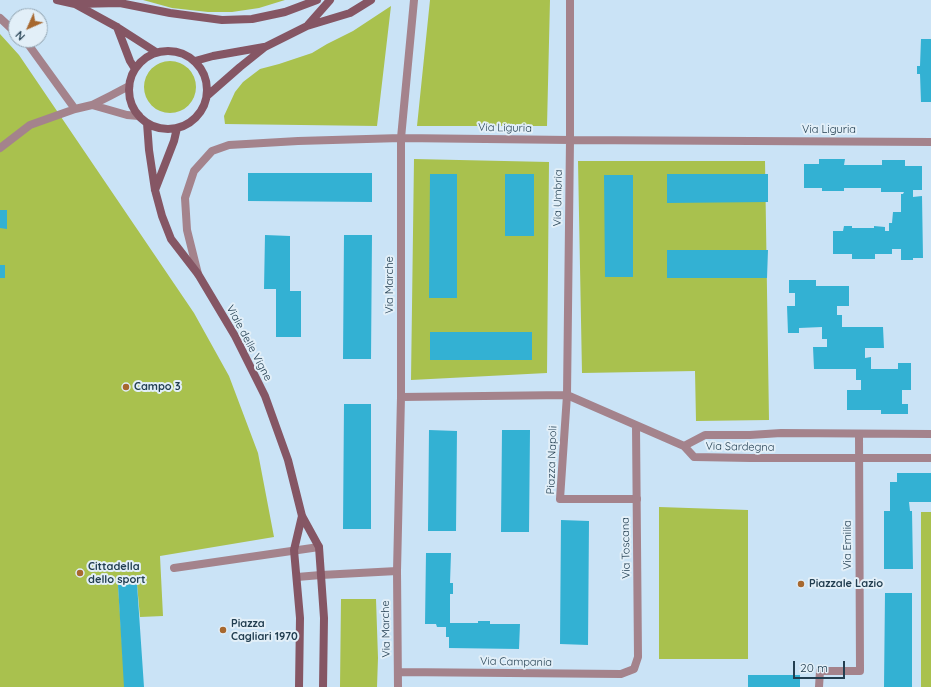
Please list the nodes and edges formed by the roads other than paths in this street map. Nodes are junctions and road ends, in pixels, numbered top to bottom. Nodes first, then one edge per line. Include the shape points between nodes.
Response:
1 (58, 0) edge
2 (318, 0) edge
3 (330, 0) edge
4 (371, 0) edge
5 (414, 0) edge
6 (570, 0) edge
7 (75, 4) junction
8 (0, 18) edge
9 (8, 26) edge
10 (307, 26) junction
11 (117, 27) junction
12 (265, 47) junction
13 (31, 48) edge
14 (156, 52) junction
15 (195, 61) junction
16 (135, 69) junction
17 (129, 86) junction
18 (208, 95) junction
19 (92, 105) junction
20 (75, 109) junction
21 (139, 116) junction
22 (147, 123) junction
23 (177, 128) junction
24 (401, 138) junction
25 (570, 140) junction
26 (931, 142) edge
27 (0, 148) edge
28 (155, 190) junction
29 (198, 274) junction
30 (567, 395) junction
31 (401, 397) junction
32 (636, 426) junction
33 (859, 434) junction
34 (931, 434) edge
35 (684, 446) junction
36 (931, 458) edge
37 (859, 459) junction
38 (637, 499) junction
39 (302, 516) junction
40 (319, 547) junction
41 (294, 550) junction
42 (174, 568) dead end
43 (397, 571) junction
44 (321, 575) junction
45 (297, 577) junction
46 (634, 669) joint
47 (398, 672) junction
48 (299, 687) edge
49 (323, 687) edge
50 (398, 687) edge
51 (820, 687) edge

1 - 7 main road
2 - 7 main road via 285,12 252,19 222,20 120,3
3 - 10 main road
4 - 10 main road via 350,13
5 - 24 street, Via Marche
6 - 25 street, Via Umbria
7 - 11 main road
8 - 9 street
10 - 12 main road
11 - 14 main road
11 - 16 main road
12 - 15 main road
12 - 18 main road
13 - 20 street
14 - 15 main road via 177,51
14 - 16 main road via 147,56
15 - 18 main road via 205,76
16 - 17 main road
17 - 19 street
17 - 21 main road via 131,102
18 - 23 main road via 201,113 186,125
19 - 20 street
19 - 21 street
20 - 27 street via 30,126
21 - 22 main road
22 - 23 main road via 156,128
22 - 28 main road, Viale delle Vigne
23 - 28 main road
24 - 25 street, Via Liguria
24 - 29 street, Via Liguria via 229,144 212,152 194,171 185,198 187,230
24 - 31 street, Via Marche
25 - 26 street, Via Liguria
25 - 30 street, Via Umbria
28 - 29 main road, Viale delle Vigne via 171,239
29 - 39 main road, Viale delle Vigne via 235,336 265,396 288,460
30 - 31 street
30 - 32 street
30 - 38 street, Piazza Napoli via 560,500
31 - 43 street, Via Marche
32 - 35 street
32 - 38 street, Via Toscana
33 - 34 street, Via Sardegna
33 - 35 street, Via Sardegna via 704,435
33 - 37 street
35 - 37 street, Via Sardegna via 694,457 700,458
36 - 37 street, Via Sardegna
37 - 51 street, Via Emilia via 860,671 820,671
38 - 46 street, Via Toscana via 638,657
39 - 40 main road, Viale delle Vigne
39 - 41 main road, Viale delle Vigne
40 - 41 street
40 - 44 main road, Viale delle Vigne
41 - 42 street
41 - 45 main road, Viale delle Vigne
43 - 44 street
43 - 47 street, Via Marche
44 - 45 street
44 - 49 main road, Viale delle Vigne via 324,618
45 - 48 main road, Viale delle Vigne via 300,618
46 - 47 street, Via Campania via 621,674
47 - 50 street, Via Marche

